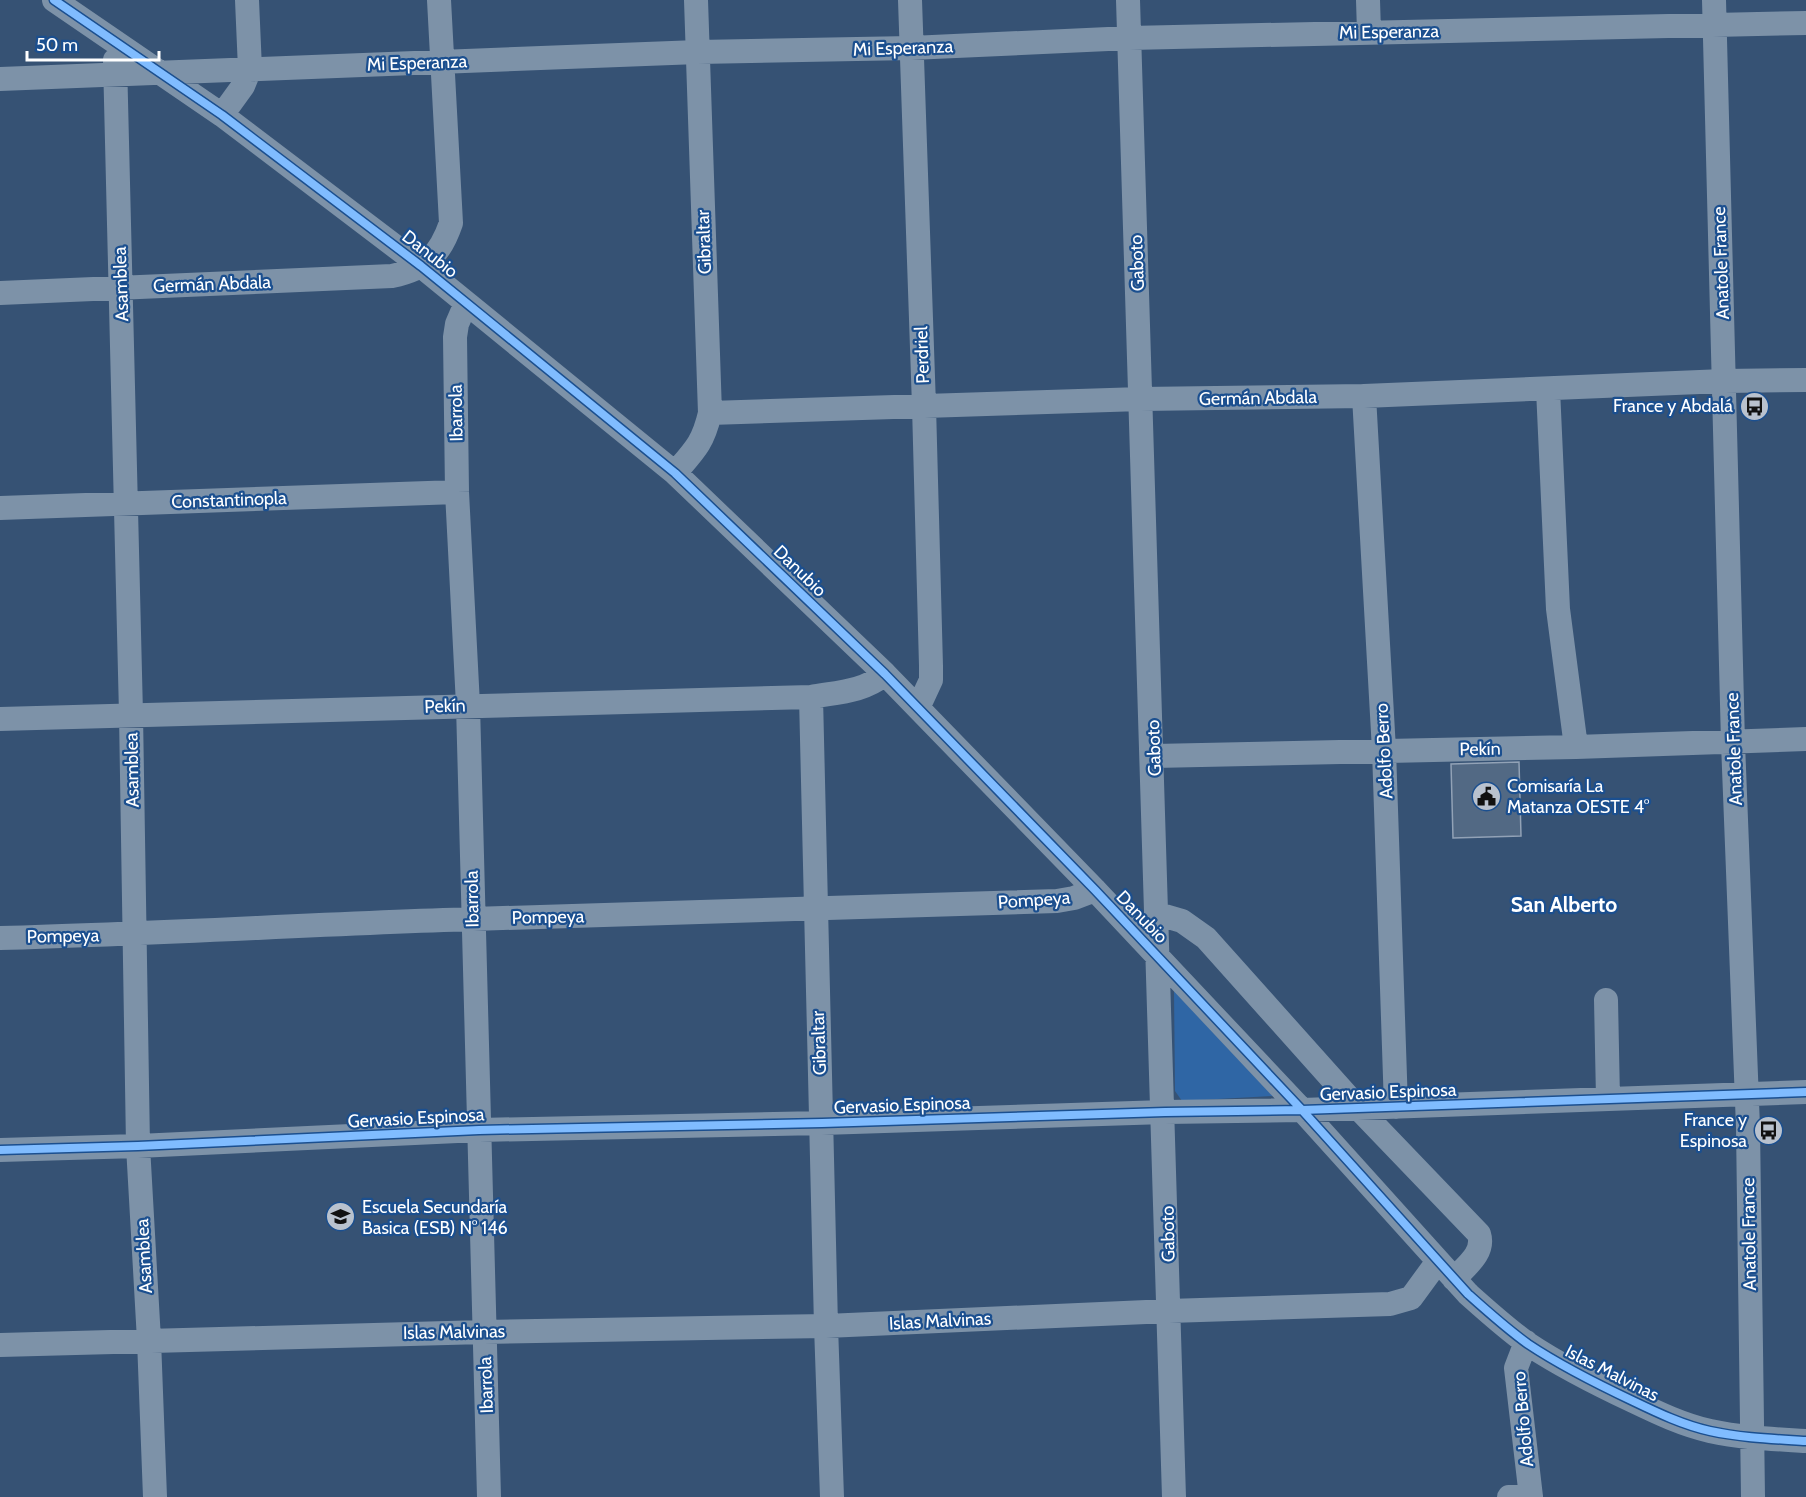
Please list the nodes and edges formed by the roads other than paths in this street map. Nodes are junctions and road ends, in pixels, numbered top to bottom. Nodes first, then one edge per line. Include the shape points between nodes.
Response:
1 (54, 0) edge
2 (247, 0) edge
3 (439, 0) edge
4 (696, 0) edge
5 (910, 0) edge
6 (1128, 0) edge
7 (1368, 0) edge
8 (1714, 0) edge
9 (1806, 23) edge
10 (1714, 25) junction
11 (1369, 32) junction
12 (1130, 38) junction
13 (116, 43) junction
14 (911, 48) junction
15 (698, 52) junction
16 (441, 62) junction
17 (250, 69) junction
18 (160, 72) junction
19 (114, 75) junction
20 (0, 79) edge
21 (222, 115) junction
22 (421, 266) junction
23 (122, 288) junction
24 (0, 292) edge
25 (466, 303) junction
26 (1806, 380) edge
27 (1724, 381) junction
28 (1548, 389) junction
29 (1364, 396) junction
30 (1141, 399) junction
31 (924, 406) junction
32 (710, 412) junction
33 (675, 473) junction
34 (457, 492) junction
35 (126, 504) junction
36 (0, 508) edge
37 (885, 674) junction
38 (811, 697) junction
39 (468, 705) junction
40 (918, 708) junction
41 (131, 714) junction
42 (0, 719) edge
43 (1806, 739) edge
44 (1733, 743) junction
45 (1576, 747) junction
46 (1384, 750) junction
47 (1154, 756) junction
48 (1095, 890) junction
49 (814, 910) junction
50 (1158, 914) junction
51 (472, 919) junction
52 (133, 934) junction
53 (0, 938) edge
54 (1158, 956) junction
55 (1605, 1000) dead end
56 (1806, 1092) edge
57 (1746, 1093) junction
58 (1608, 1098) junction
59 (1396, 1107) junction
60 (1358, 1108) junction
61 (1302, 1110) junction
62 (1165, 1112) junction
63 (822, 1123) junction
64 (479, 1130) junction
65 (138, 1146) junction
66 (0, 1149) edge
67 (1438, 1261) junction
68 (1454, 1279) junction
69 (1169, 1311) junction
70 (825, 1326) junction
71 (484, 1332) junction
72 (149, 1340) junction
73 (1526, 1342) junction
74 (0, 1345) edge
75 (1751, 1438) junction
76 (1806, 1441) edge
77 (155, 1497) edge
78 (489, 1497) edge
79 (832, 1497) edge
80 (1174, 1497) edge
81 (1509, 1497) edge
82 (1531, 1497) edge
83 (1753, 1497) edge

1 - 13 street, Danubio
2 - 17 street
3 - 16 street
4 - 15 street, Gibraltar
5 - 14 street, Perdriel
6 - 12 street, Gaboto
7 - 11 street
8 - 10 street, Anatole France
9 - 10 street, Mi Esperanza
10 - 11 street, Mi Esperanza
10 - 27 street, Anatole France
11 - 12 street, Mi Esperanza
12 - 14 street, Mi Esperanza
12 - 30 street, Gaboto
13 - 18 street, Danubio
13 - 19 street, Asamblea
14 - 15 street, Mi Esperanza
14 - 31 street, Perdriel
15 - 16 street, Mi Esperanza
15 - 32 street, Gibraltar
16 - 17 street, Mi Esperanza
16 - 22 street via 451,223 438,253
17 - 18 street, Mi Esperanza
17 - 21 street
18 - 19 street, Mi Esperanza
18 - 21 street, Danubio
19 - 20 street, Mi Esperanza
19 - 23 street, Asamblea
21 - 22 street, Danubio
22 - 23 street, Germán Abdala via 392,276
22 - 25 street, Danubio
23 - 24 street, Germán Abdala
23 - 35 street, Asamblea
25 - 33 street, Danubio
25 - 34 street, Ibarrola via 455,337
26 - 27 street, Germán Abdala
27 - 28 street, Germán Abdala
27 - 44 street, Anatole France
28 - 29 street, Germán Abdala
28 - 45 street via 1558,609
29 - 30 street, Germán Abdala
29 - 46 street, Adolfo Berro
30 - 31 street, Germán Abdala
30 - 47 street, Gaboto
31 - 32 street, Germán Abdala
31 - 40 street, Perdriel via 931,680
32 - 33 street, Gibraltar via 696,450
33 - 37 street, Danubio
34 - 35 street, Constantinopla
34 - 39 street, Ibarrola
35 - 36 street, Constantinopla
35 - 41 street, Asamblea
37 - 38 street, Pekín via 862,688
37 - 40 street, Danubio
38 - 39 street, Pekín
38 - 49 street, Gibraltar
39 - 41 street, Pekín
39 - 51 street, Ibarrola
40 - 48 street, Danubio
41 - 42 street, Pekín
41 - 52 street, Asamblea
43 - 44 street, Pekín
44 - 45 street, Pekín
44 - 57 street, Anatole France
45 - 46 street, Pekín
46 - 47 street, Pekín
46 - 59 street, Adolfo Berro
47 - 50 street, Gaboto
48 - 49 street, Pompeya via 1057,901
48 - 54 street, Danubio
49 - 51 street, Pompeya
49 - 63 street, Gibraltar
50 - 54 street, Gaboto
50 - 60 street via 1182,921 1206,938
51 - 52 street, Pompeya
51 - 64 street, Ibarrola
52 - 53 street, Pompeya
52 - 65 street, Asamblea
54 - 61 street, Danubio
54 - 62 street, Gaboto
55 - 58 street
56 - 57 street, Gervasio Espinosa
57 - 58 street, Gervasio Espinosa
57 - 75 street, Anatole France
58 - 59 street, Gervasio Espinosa
59 - 60 street, Gervasio Espinosa
60 - 61 street, Gervasio Espinosa
60 - 68 street via 1479,1234 1479,1251
61 - 62 street, Gervasio Espinosa
61 - 67 street, Danubio
62 - 63 street, Gervasio Espinosa
62 - 69 street, Gaboto
63 - 64 street, Gervasio Espinosa
63 - 70 street, Gibraltar
64 - 65 street, Gervasio Espinosa
64 - 71 street, Ibarrola
65 - 66 street, Gervasio Espinosa
65 - 72 street, Asamblea
67 - 68 street, Islas Malvinas
67 - 69 street, Islas Malvinas via 1411,1298 1403,1302
68 - 73 street, Islas Malvinas
69 - 70 street, Islas Malvinas
69 - 80 street, Gaboto
70 - 71 street, Islas Malvinas
70 - 79 street, Gibraltar
71 - 72 street, Islas Malvinas
71 - 78 street, Ibarrola
72 - 74 street, Islas Malvinas
72 - 77 street, Asamblea
73 - 75 street, Islas Malvinas via 1598,1385 1668,1417 1708,1431
73 - 82 street, Adolfo Berro via 1516,1368
75 - 76 street, Islas Malvinas
75 - 83 street, Anatole France
81 - 82 street

